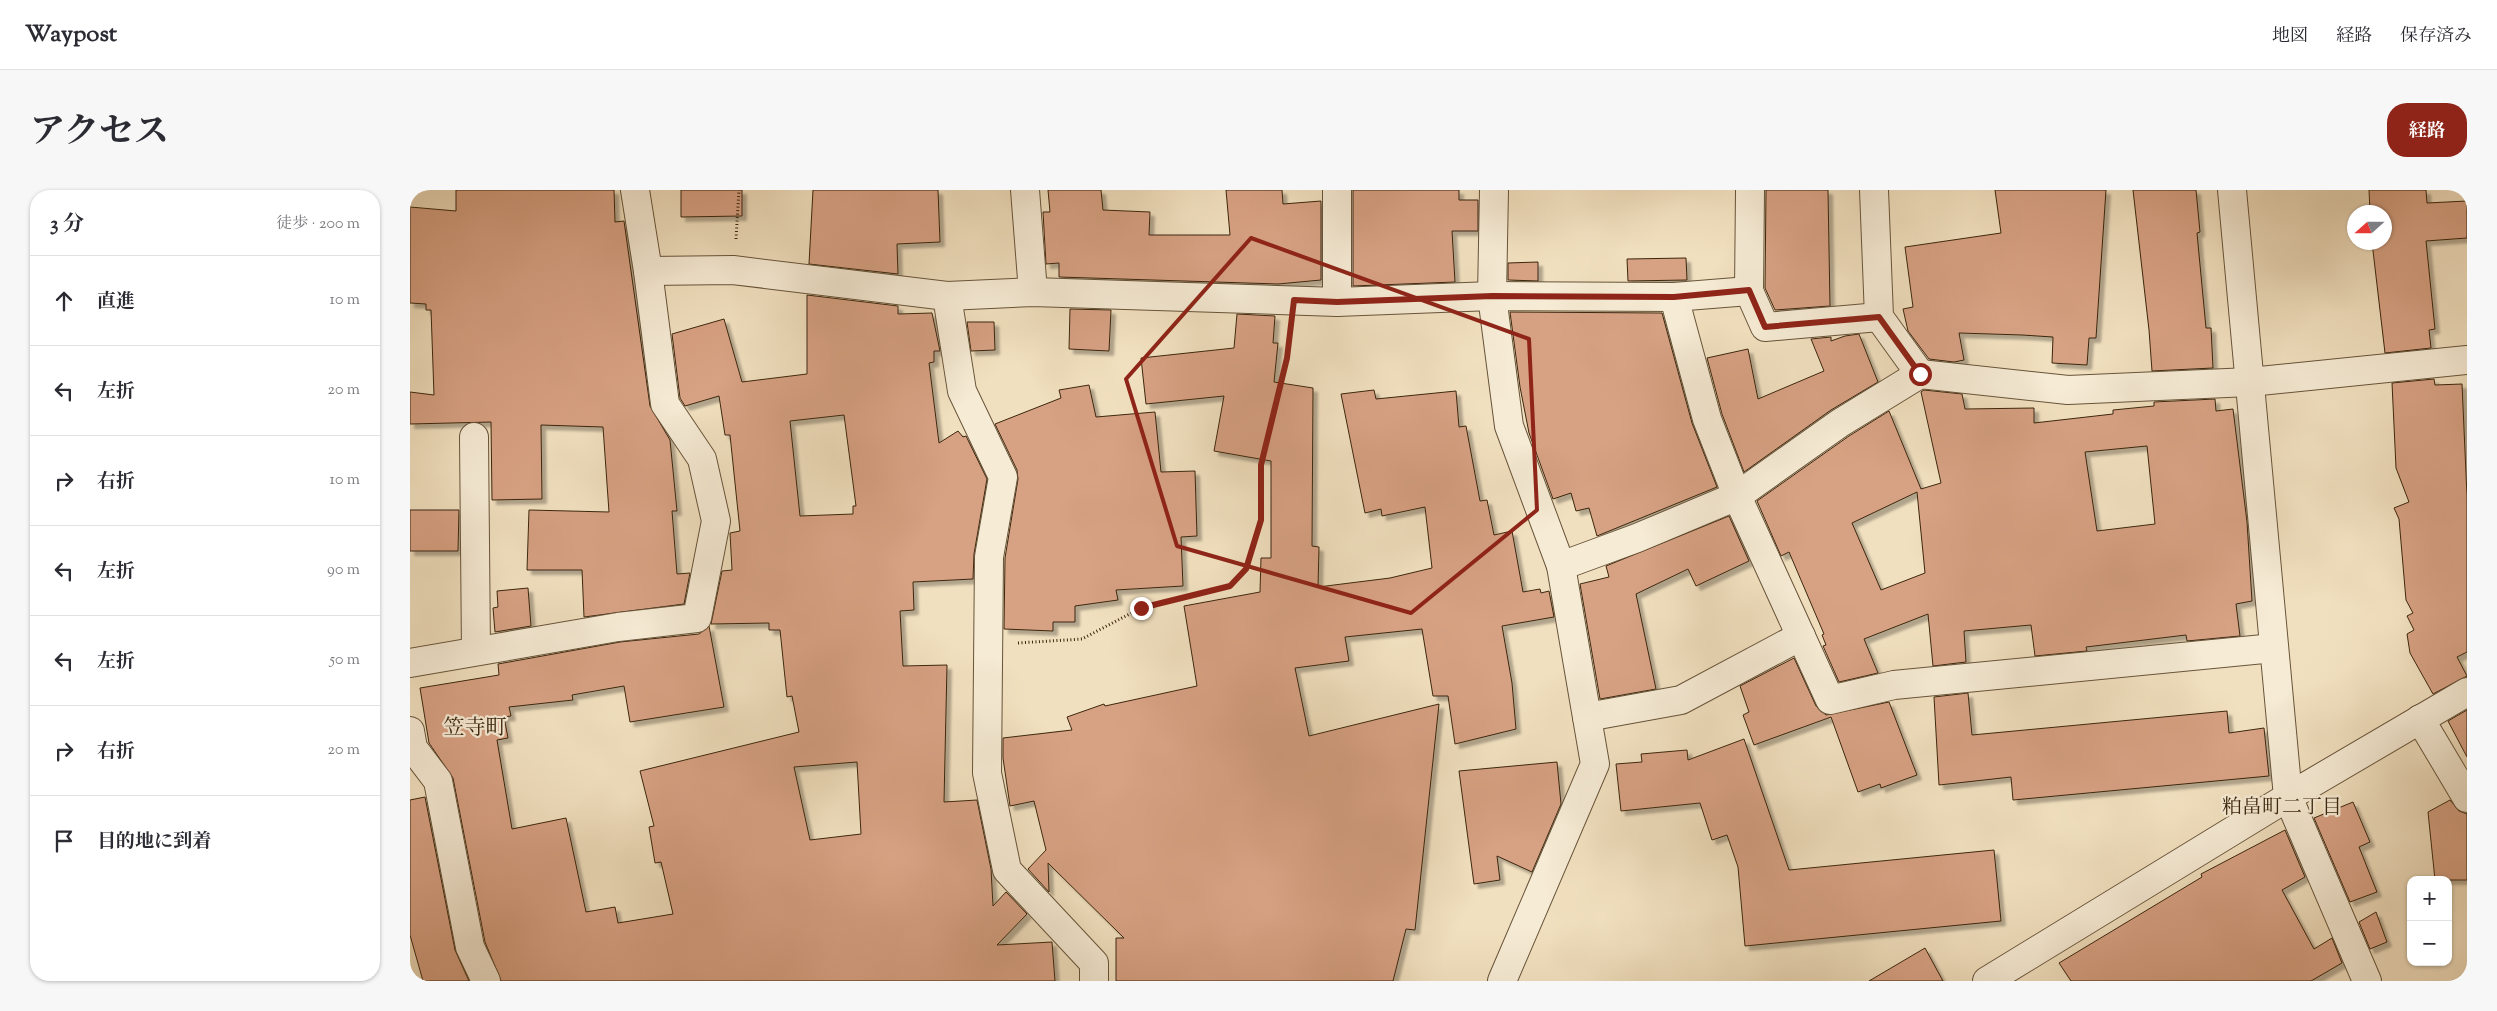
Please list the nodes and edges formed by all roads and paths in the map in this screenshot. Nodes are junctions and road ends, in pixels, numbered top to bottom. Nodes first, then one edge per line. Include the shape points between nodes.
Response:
1 (634, 190) edge
2 (739, 190) edge
3 (1025, 190) edge
4 (1337, 190) edge
5 (1494, 190) edge
6 (1750, 190) edge
7 (1874, 190) edge
8 (2232, 190) edge
9 (734, 270) junction
10 (648, 271) junction
11 (1749, 290) junction
12 (1033, 292) junction
13 (947, 296) junction
14 (1492, 296) junction
15 (1674, 297) junction
16 (1294, 300) junction
17 (1337, 302) junction
18 (1879, 317) junction
19 (2467, 360) edge
20 (1920, 374) junction
21 (2250, 382) junction
22 (474, 437) dead end
23 (1737, 496) junction
24 (1560, 566) junction
25 (1801, 636) junction
26 (988, 645) junction
27 (2274, 648) junction
28 (476, 651) junction
29 (410, 663) edge
30 (2467, 692) edge
31 (1587, 717) junction
32 (2420, 719) junction
33 (410, 730) edge
34 (2288, 797) junction
35 (2467, 798) edge
36 (486, 981) edge
37 (1094, 981) edge
38 (1502, 981) edge
39 (1987, 981) edge
40 (2367, 981) edge

1 - 10 street
2 - 9 path
3 - 12 street
4 - 17 street
5 - 14 street
6 - 11 street
7 - 18 street
8 - 21 street
9 - 10 street
9 - 13 street
10 - 28 street via 665,404 702,459 716,521 696,618 618,627
11 - 15 street
11 - 18 street via 1765,327
12 - 13 street
12 - 16 street
13 - 26 street via 962,391 1003,477 989,557
14 - 15 street
14 - 17 street
14 - 24 street via 1508,426
15 - 23 street via 1707,419
16 - 17 street
16 - 26 path via 1287,358 1261,465 1261,520 1246,569 1230,586 1141,608 1082,638
18 - 20 street
19 - 21 street
20 - 21 street via 2068,390
20 - 23 street via 1840,424
21 - 27 street
22 - 28 street
23 - 24 street via 1638,538
23 - 25 street
24 - 31 street
25 - 27 street via 1830,700 1894,685
25 - 31 street via 1681,700
26 - 37 street via 987,773 1007,870 1094,962
27 - 34 street
28 - 29 street
30 - 32 street
31 - 38 street via 1595,764
32 - 34 street
32 - 35 street
33 - 36 street via 413,748 438,781 470,947
34 - 39 street
34 - 40 street

